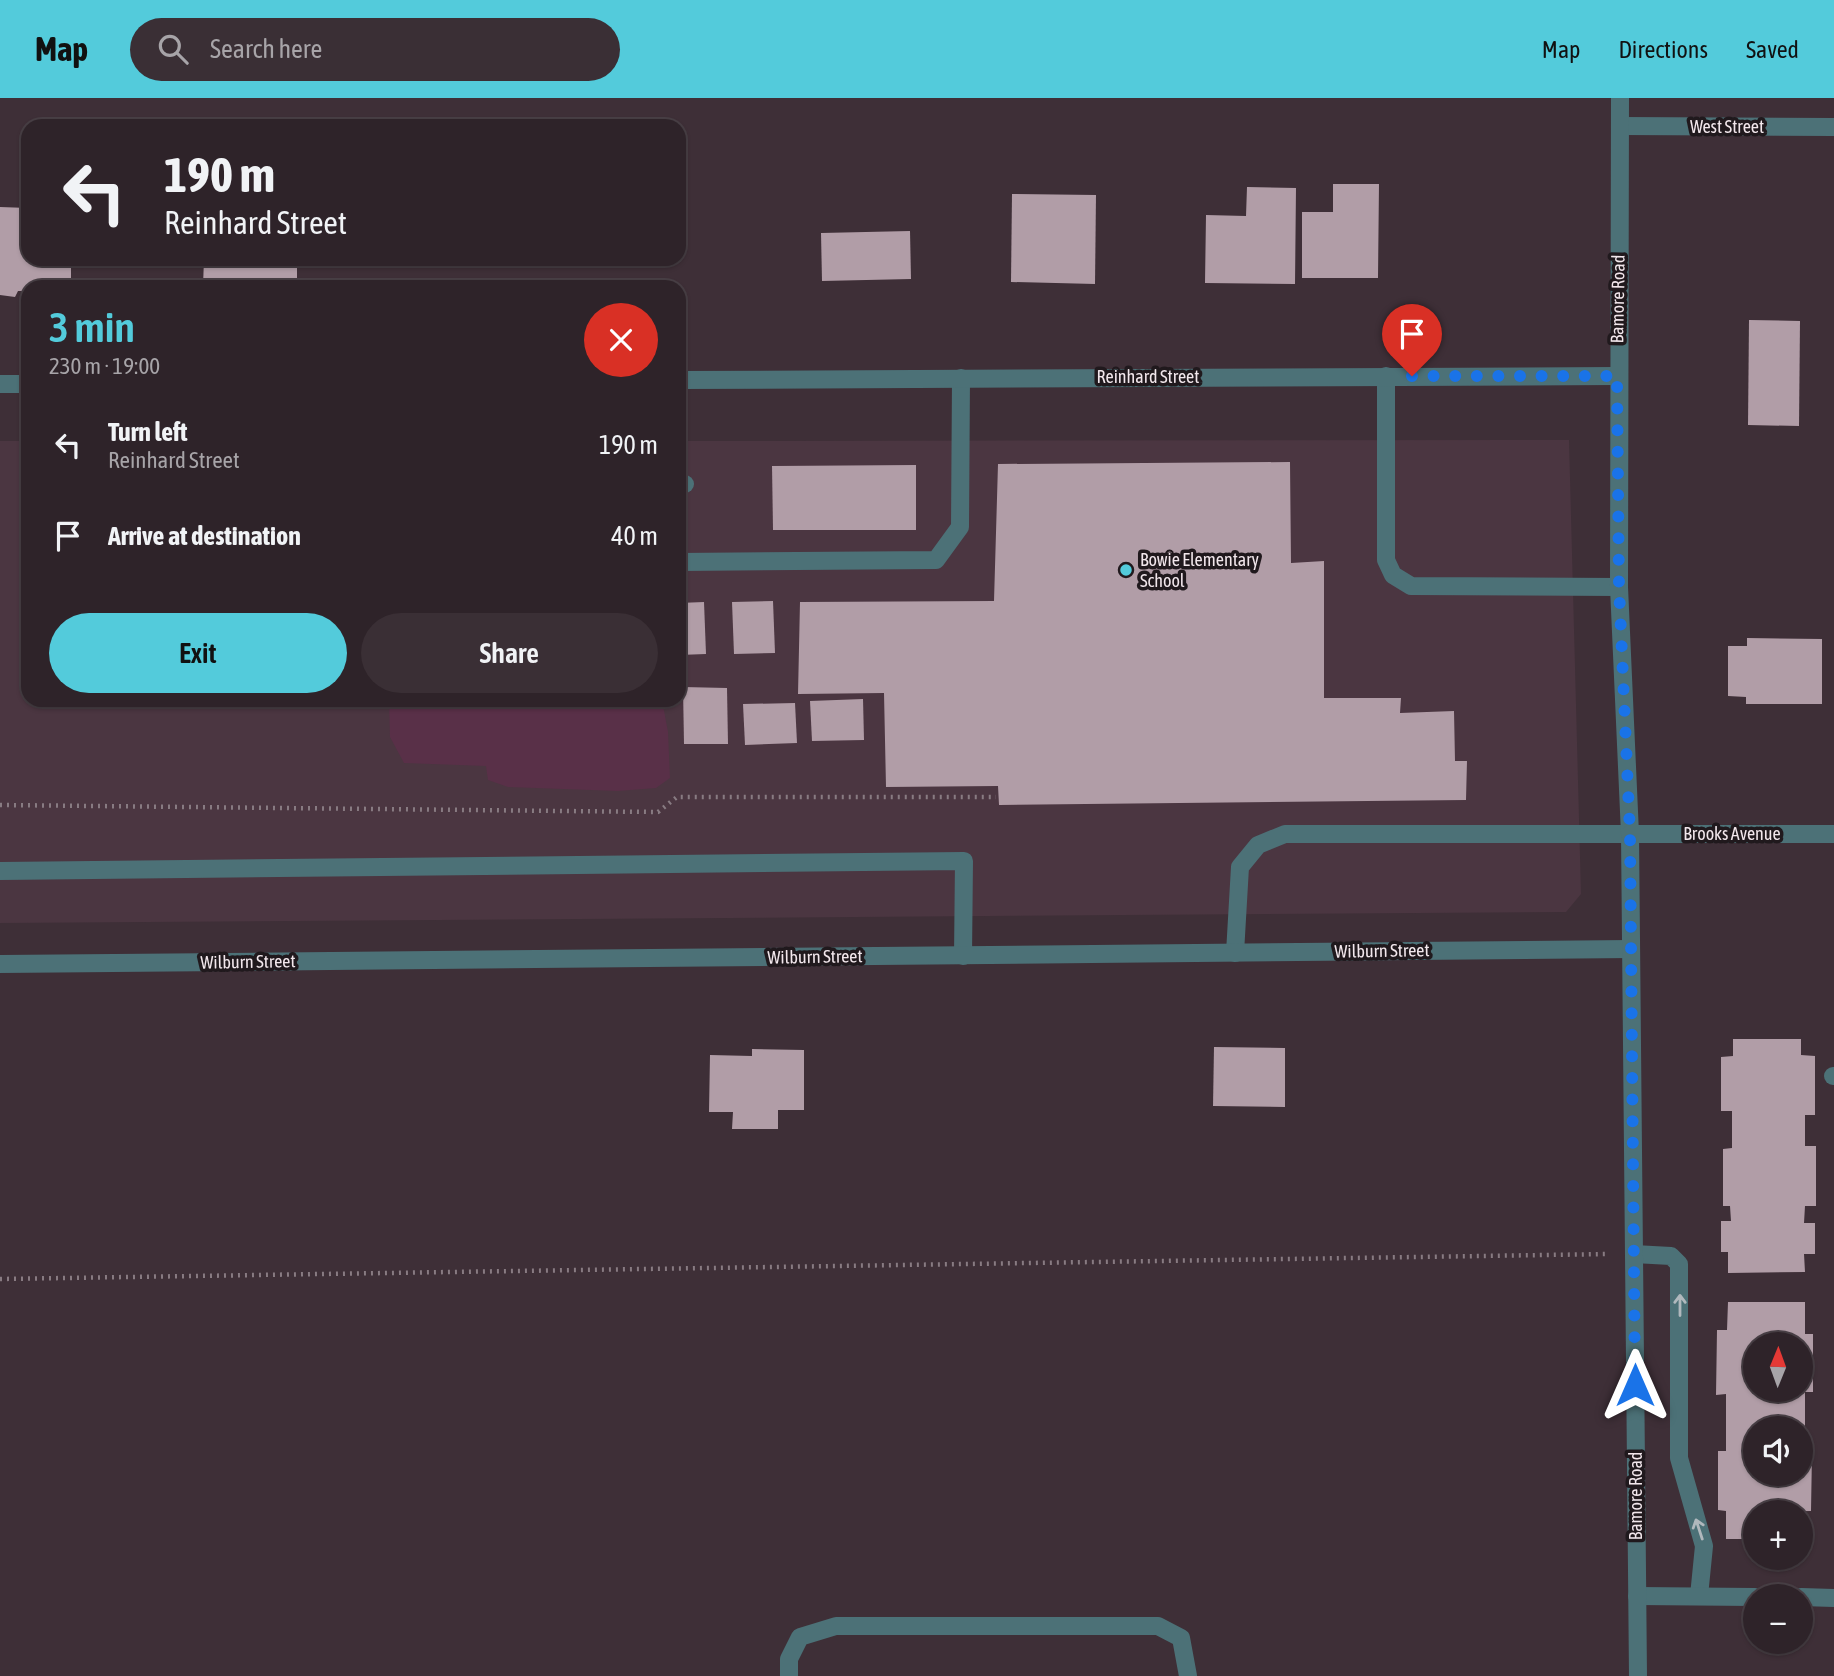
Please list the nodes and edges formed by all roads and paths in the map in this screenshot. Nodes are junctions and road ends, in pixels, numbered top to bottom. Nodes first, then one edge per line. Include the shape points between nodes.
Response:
1 (1620, 98) edge
2 (1620, 126) junction
3 (1834, 127) edge
4 (1386, 376) junction
5 (1617, 376) junction
6 (961, 378) junction
7 (686, 380) edge
8 (0, 384) edge
9 (21, 384) edge
10 (686, 562) edge
11 (1619, 587) junction
12 (996, 797) dead end
13 (0, 805) edge
14 (1630, 834) junction
15 (1834, 834) edge
16 (0, 871) edge
17 (1631, 949) junction
18 (1235, 953) junction
19 (963, 956) junction
20 (0, 964) edge
21 (1634, 1254) junction
22 (0, 1279) edge
23 (1637, 1596) junction
24 (1699, 1596) junction
25 (1743, 1597) edge
26 (1813, 1597) edge
27 (1834, 1598) edge
28 (789, 1676) edge
29 (1188, 1676) edge
30 (1638, 1676) edge

1 - 2 street, Bamore Road
2 - 3 street, West Street
2 - 5 street, Bamore Road
4 - 5 street, Reinhard Street
4 - 6 street, Reinhard Street
4 - 11 street via 1387,560 1393,575 1411,586
5 - 11 street, Bamore Road
6 - 7 street, Reinhard Street
6 - 10 street via 960,527 936,560
8 - 9 street
11 - 14 street, Bamore Road
12 - 13 path via 677,797 658,812
14 - 15 street, Brooks Avenue
14 - 17 street, Bamore Road
14 - 18 street, Brooks Avenue via 1284,834 1258,845 1240,867
16 - 19 street via 964,861
17 - 18 street, Wilburn Street
17 - 21 street, Bamore Road
18 - 19 street, Wilburn Street
19 - 20 street, Wilburn Street
21 - 22 path
21 - 23 street, Bamore Road
24 -> 21 street via 1704,1545 1679,1458 1679,1264 1671,1256
23 - 24 street
23 - 30 street, Bamore Road
24 - 25 street
26 - 27 street
28 - 29 street via 789,1659 800,1637 836,1626 1158,1626 1181,1638

